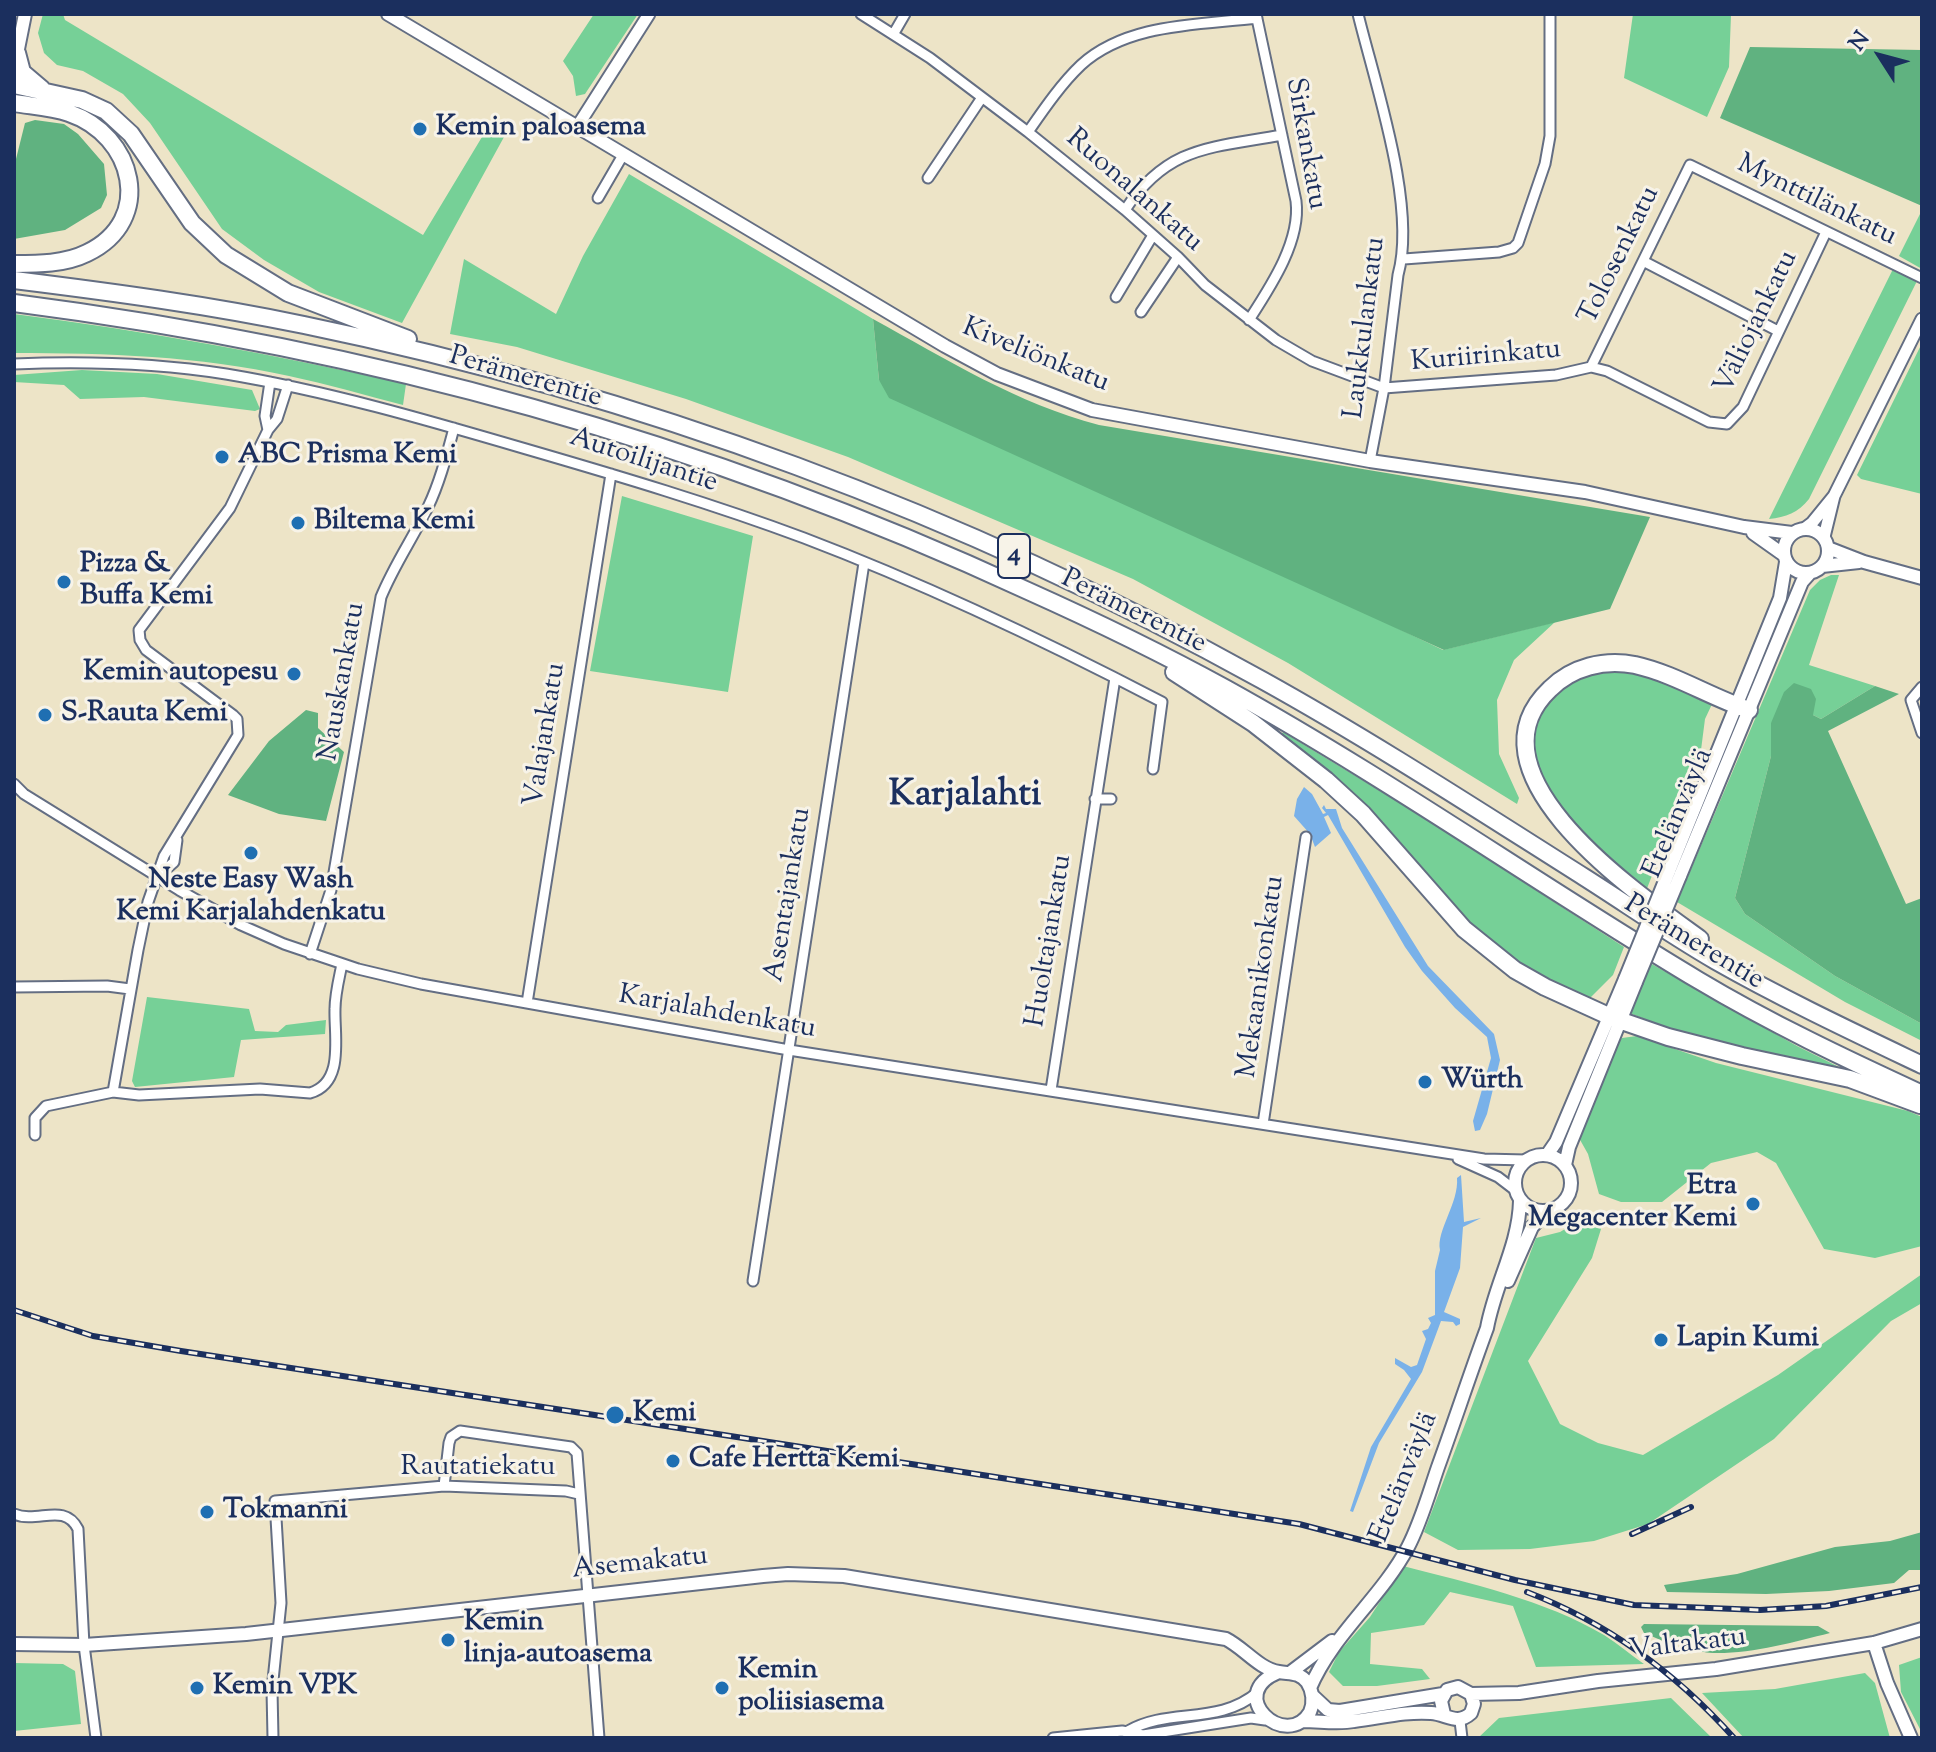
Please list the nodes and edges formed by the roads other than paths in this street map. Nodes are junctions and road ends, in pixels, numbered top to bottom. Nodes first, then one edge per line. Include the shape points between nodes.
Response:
1 (25, 14) edge
2 (388, 14) edge
3 (649, 14) edge
4 (861, 14) edge
5 (905, 14) edge
6 (1358, 14) edge
7 (1550, 14) edge
8 (1256, 16) edge
9 (894, 33) junction
10 (17, 53) junction
11 (14, 70) edge
12 (14, 85) edge
13 (47, 92) junction
14 (981, 99) junction
15 (14, 103) edge
16 (577, 127) junction
17 (1028, 132) junction
18 (1282, 135) junction
19 (623, 155) junction
20 (1690, 165) joint
21 (928, 178) dead end
22 (598, 198) dead end
23 (1125, 210) junction
24 (1826, 232) junction
25 (1153, 235) junction
26 (1178, 257) junction
27 (1404, 259) junction
28 (1643, 261) junction
29 (14, 264) edge
30 (1922, 278) edge
31 (14, 280) edge
32 (1116, 297) dead end
33 (14, 303) edge
34 (1141, 312) dead end
35 (1922, 319) edge
36 (1249, 320) junction
37 (1778, 331) junction
38 (441, 356) junction
39 (14, 364) edge
40 (1591, 367) junction
41 (270, 382) junction
42 (288, 385) junction
43 (1384, 388) junction
44 (454, 428) junction
45 (268, 430) junction
46 (1370, 461) junction
47 (611, 474) junction
48 (1834, 496) junction
49 (1744, 527) junction
50 (1798, 531) junction
51 (1826, 542) junction
52 (1785, 558) junction
53 (1864, 562) junction
54 (864, 563) junction
55 (1816, 570) junction
56 (1922, 578) edge
57 (1147, 647) junction
58 (1115, 678) junction
59 (1922, 687) edge
60 (1742, 708) junction
61 (1922, 733) edge
62 (1153, 769) dead end
63 (14, 784) edge
64 (19, 794) edge
65 (1095, 799) junction
66 (1111, 799) dead end
67 (1306, 837) dead end
68 (158, 876) junction
69 (310, 954) junction
70 (342, 964) junction
71 (14, 987) edge
72 (130, 989) junction
73 (527, 1003) junction
74 (1800, 1007) junction
75 (1614, 1018) junction
76 (789, 1050) junction
77 (1922, 1065) edge
78 (1051, 1090) junction
79 (113, 1092) junction
80 (1922, 1094) edge
81 (1922, 1105) edge
82 (1263, 1124) junction
83 (35, 1135) dead end
84 (1444, 1153) junction
85 (1547, 1155) junction
86 (1526, 1160) junction
87 (1565, 1165) junction
88 (1517, 1195) junction
89 (1546, 1212) junction
90 (753, 1281) dead end
91 (1487, 1328) junction
92 (444, 1486) junction
93 (579, 1494) junction
94 (14, 1514) edge
95 (586, 1596) junction
96 (278, 1629) junction
97 (1922, 1629) edge
98 (1344, 1631) junction
99 (1874, 1643) junction
100 (14, 1644) edge
101 (84, 1645) junction
102 (1260, 1663) junction
103 (1285, 1672) junction
104 (1261, 1686) junction
105 (1311, 1692) junction
106 (1443, 1694) junction
107 (1471, 1694) junction
108 (1507, 1694) junction
109 (1471, 1713) junction
110 (1444, 1714) junction
111 (1265, 1720) junction
112 (1303, 1721) junction
113 (1460, 1721) junction
114 (1129, 1734) edge
115 (96, 1738) edge
116 (273, 1738) edge
117 (599, 1738) edge
118 (1053, 1738) edge
119 (1462, 1738) edge
120 (1911, 1738) edge

1 - 10 main road
2 - 16 main road, Kiveliönkatu
3 - 16 street
4 - 9 street, Ruonalankatu
5 - 9 street
6 - 27 street, Laukkulankatu via 1400,189
7 - 27 street via 1550,136 1518,243 1499,252
8 - 17 street via 1155,30 1114,44 1082,65
8 - 18 street, Sirkankatu
9 - 14 street, Ruonalankatu
10 - 11 main road
10 - 13 highway via 22,72
12 - 13 highway
13 - 38 highway via 89,103 116,118 192,223 234,261 288,293
14 - 17 street, Ruonalankatu
14 - 21 street
15 - 29 highway via 69,113 99,128 117,147 130,182 127,208 103,243 72,259
16 - 19 main road, Kiveliönkatu
17 - 23 street, Ruonalankatu
18 - 23 street via 1180,157 1146,183
18 - 36 street, Sirkankatu via 1298,222
19 - 22 street
19 - 46 main road, Kiveliönkatu via 997,374 1092,410
20 - 24 street, Mynttilänkatu
20 - 28 street, Tolosenkatu
23 - 25 street, Ruonalankatu
24 - 30 street, Mynttilänkatu
24 - 37 street, Väliojankatu
25 - 26 street, Ruonalankatu
25 - 32 street
26 - 34 street
26 - 36 street, Ruonalankatu
27 - 43 street, Laukkulankatu
28 - 37 street
28 - 40 street, Tolosenkatu
31 - 38 highway, Perämerentie / 4 via 208,307
33 - 57 highway, Perämerentie / 4 via 228,335 532,406 693,456 862,519
35 - 48 street
36 - 43 street, Ruonalankatu via 1312,361
37 - 40 street, Väliojankatu via 1743,407 1724,424 1709,422
38 - 74 highway, Perämerentie / 4 via 648,416 822,475 1120,604 1342,725 1712,959
39 - 41 street, Autoilijantie via 134,364
40 - 43 street, Kuriirinkatu via 1556,375
41 - 42 street, Autoilijantie
41 - 45 street
42 - 44 street, Autoilijantie
42 - 45 street
43 - 46 street, Laukkulankatu
44 - 47 street, Autoilijantie
44 - 69 street, Nauskankatu via 429,505 381,597 331,890
45 - 68 street via 230,508 139,630 146,650 233,715 239,727 177,836 174,862
46 - 49 main road, Kiveliönkatu via 1585,492
47 - 54 street, Autoilijantie
47 - 73 street, Valajankatu
48 - 50 street via 1812,523
48 - 51 street
49 - 50 main road, Kiveliönkatu
49 - 52 main road, Kiveliönkatu
50 - 51 main road via 1818,532
50 - 52 main road via 1785,543
51 - 53 main road
51 - 55 main road via 1828,555
52 - 55 main road via 1796,571
52 - 60 main road, Etelänväylä via 1780,598
53 - 55 main road
53 - 56 main road
54 - 58 street, Autoilijantie
54 - 76 street, Asentajankatu
55 - 60 main road, Etelänväylä via 1802,582
57 - 75 highway via 1155,661 1253,723 1326,780 1495,956 1545,987
57 - 80 highway, Perämerentie / 4 via 1360,765 1699,981 1816,1045
58 - 62 street, Autoilijantie via 1162,702
58 - 65 street, Huoltajankatu
59 - 61 street via 1911,700
60 - 74 highway via 1634,665 1592,666 1564,677 1537,705 1527,733 1529,764 1540,793 1602,863 1716,951 1773,984
60 - 75 main road, Etelänväylä, bridge
63 - 64 street, Karjalahdenkatu
64 - 68 street, Karjalahdenkatu
65 - 66 street
65 - 78 street, Huoltajankatu
67 - 82 street, Mekaanikonkatu
68 - 69 street, Karjalahdenkatu via 241,925
68 - 72 street
69 - 70 street, Karjalahdenkatu
70 - 73 street, Karjalahdenkatu
70 - 79 street via 334,1065 318,1091
71 - 72 street
72 - 79 street
73 - 76 street, Karjalahdenkatu
74 - 77 highway, Perämerentie / 4
75 - 81 highway via 1668,1037 1850,1079
75 - 85 main road, Etelänväylä
75 - 87 main road, Etelänväylä
76 - 78 street, Karjalahdenkatu
76 - 90 street, Asentajankatu
78 - 82 street, Karjalahdenkatu
79 - 83 street via 46,1106 35,1118
82 - 84 street, Karjalahdenkatu
84 - 86 street, Karjalahdenkatu
84 - 88 street, Karjalahdenkatu via 1498,1177
85 - 86 main road
85 - 87 main road
86 - 88 main road via 1514,1178
87 - 89 main road via 1569,1195
88 - 89 main road via 1531,1210
88 - 91 main road, Etelänväylä via 1519,1222
89 - 91 main road, Etelänväylä via 1532,1227
91 - 98 main road, Etelänväylä via 1408,1546
92 - 93 street, Rautatiekatu
92 - 93 street via 449,1443 455,1433 467,1431 571,1447 579,1459
92 - 96 street, Rautatiekatu via 275,1501
93 - 95 street, Rautatiekatu
94 - 101 street via 65,1514 74,1520
95 - 96 main road, Asemakatu
95 - 102 main road, Asemakatu via 788,1574 844,1576 1226,1639
95 - 117 street, Rautatiekatu
96 - 101 main road, Asemakatu
96 - 116 street
97 - 99 main road, Valtakatu
98 - 103 main road, Etelänväylä
98 - 105 main road, Etelänväylä
99 - 108 main road, Valtakatu via 1716,1669
99 - 120 main road
100 - 101 main road, Asemakatu
101 - 115 street
102 - 103 main road, Asemakatu
102 - 104 main road
103 - 104 main road
103 - 105 main road via 1306,1681
104 - 111 main road via 1258,1707
104 - 114 street via 1241,1705 1216,1714 1142,1723
105 - 106 main road via 1328,1710 1340,1711
105 - 112 main road
106 - 107 main road via 1458,1687
106 - 110 main road
107 - 108 main road, Valtakatu
107 - 109 main road
108 - 109 main road, Valtakatu
109 - 113 main road
110 - 112 main road
110 - 113 main road
111 - 112 main road via 1288,1727
111 - 114 street
113 - 119 street
114 - 118 street

